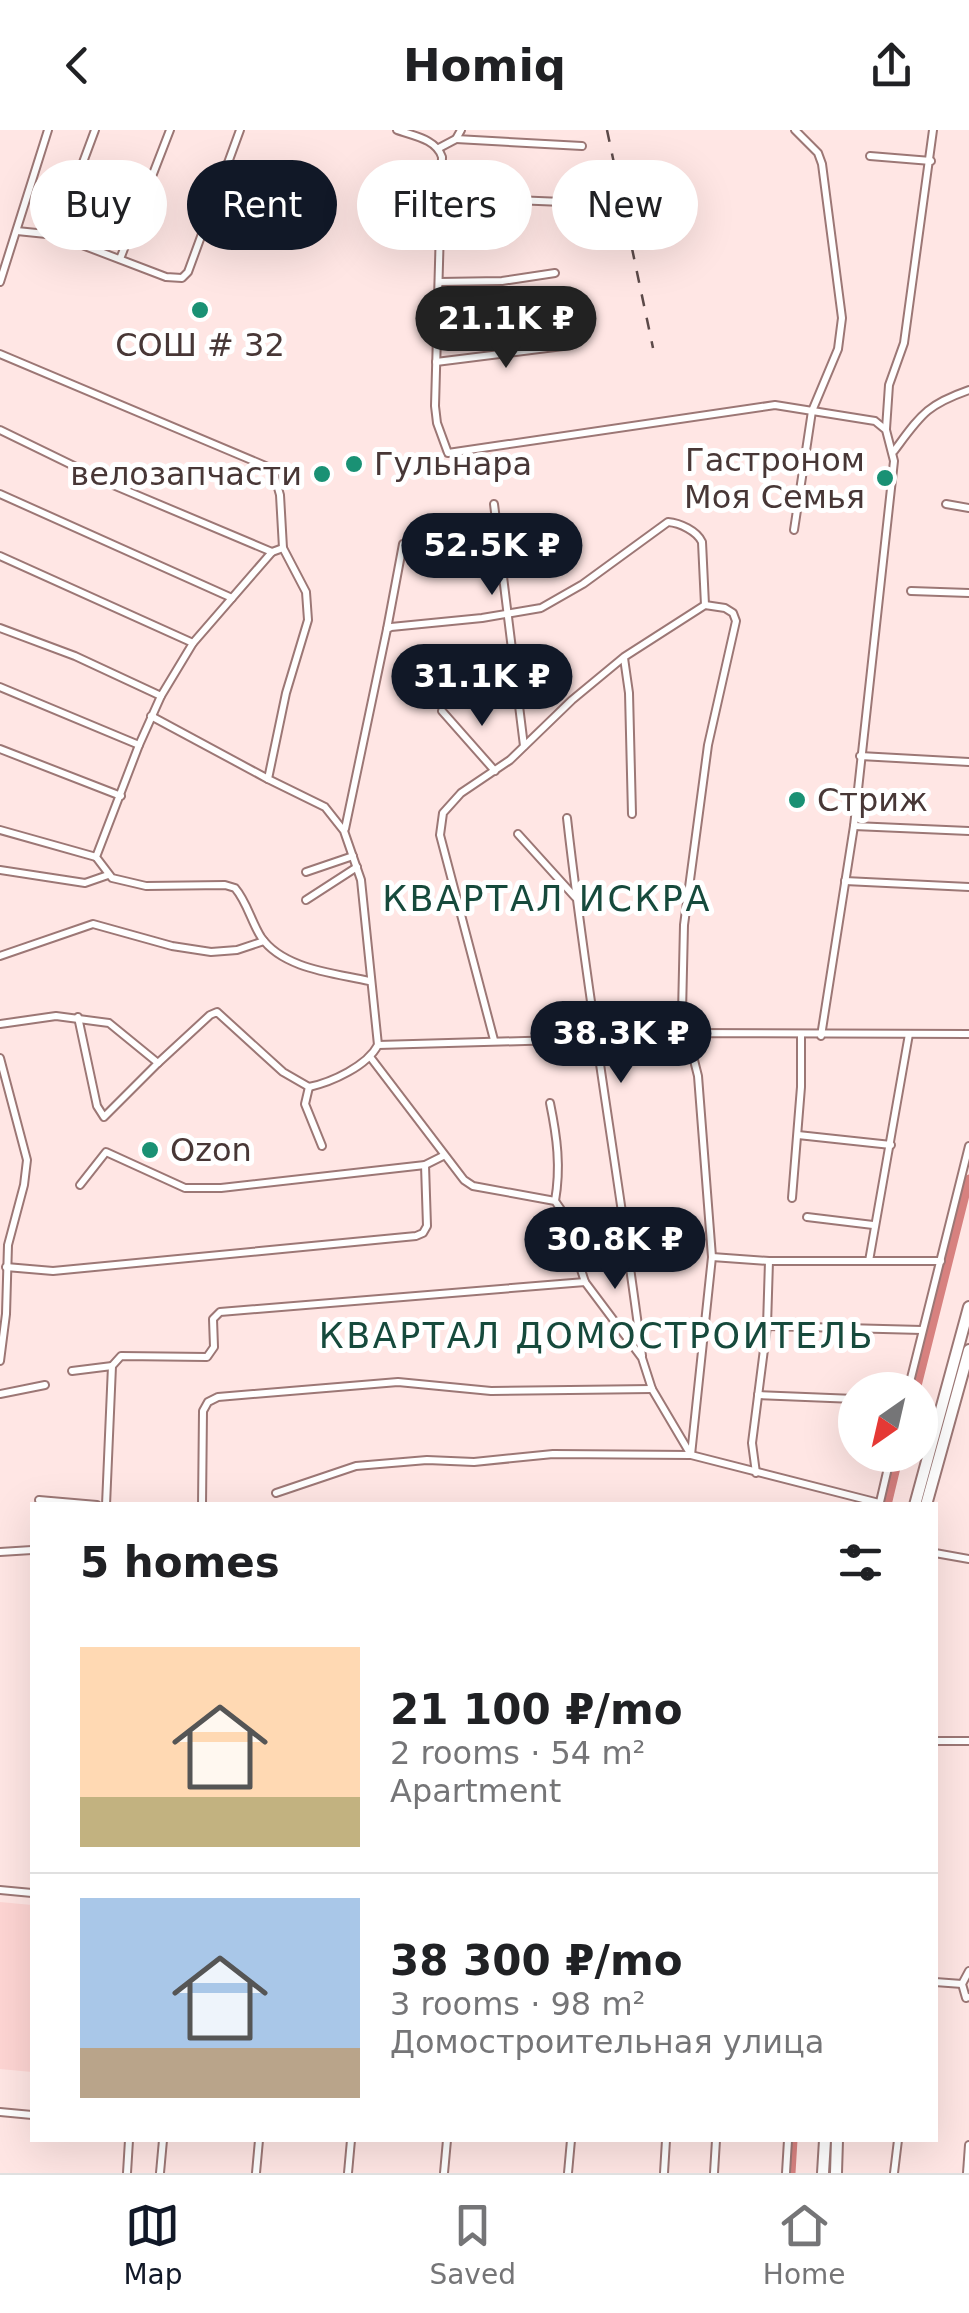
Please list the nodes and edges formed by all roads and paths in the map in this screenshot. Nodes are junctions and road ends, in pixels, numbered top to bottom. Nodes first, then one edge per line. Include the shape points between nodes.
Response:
1 (48, 130) edge
2 (96, 130) edge
3 (170, 130) edge
4 (240, 130) edge
5 (398, 130) edge
6 (461, 130) edge
7 (796, 130) edge
8 (934, 130) edge
9 (456, 140) junction
10 (582, 146) dead end
11 (440, 148) junction
12 (870, 156) dead end
13 (85, 160) edge
14 (442, 160) edge
15 (931, 161) junction
16 (17, 230) junction
17 (30, 232) edge
18 (94, 250) edge
19 (440, 250) edge
20 (120, 260) junction
21 (556, 273) dead end
22 (0, 282) edge
23 (438, 282) junction
24 (571, 344) dead end
25 (0, 354) edge
26 (436, 362) junction
27 (969, 390) edge
28 (812, 411) junction
29 (0, 430) edge
30 (886, 430) junction
31 (893, 452) junction
32 (0, 494) edge
33 (494, 504) dead end
34 (946, 504) dead end
35 (969, 508) edge
36 (794, 530) dead end
37 (403, 544) dead end
38 (283, 548) junction
39 (272, 552) junction
40 (0, 556) edge
41 (911, 591) dead end
42 (969, 592) edge
43 (232, 598) junction
44 (705, 606) junction
45 (508, 614) junction
46 (0, 628) edge
47 (387, 629) junction
48 (193, 643) junction
49 (624, 657) junction
50 (0, 687) edge
51 (161, 696) junction
52 (442, 711) dead end
53 (151, 716) junction
54 (139, 745) junction
55 (524, 747) junction
56 (0, 749) edge
57 (860, 756) junction
58 (969, 762) edge
59 (495, 771) junction
60 (268, 780) junction
61 (121, 796) junction
62 (632, 814) dead end
63 (567, 818) dead end
64 (854, 826) junction
65 (0, 830) edge
66 (344, 831) junction
67 (969, 831) edge
68 (518, 834) dead end
69 (353, 856) junction
70 (96, 857) junction
71 (357, 866) junction
72 (0, 870) edge
73 (306, 872) dead end
74 (108, 875) junction
75 (845, 881) junction
76 (969, 888) edge
77 (576, 898) junction
78 (306, 900) dead end
79 (264, 941) junction
80 (0, 956) edge
81 (369, 980) junction
82 (78, 1017) junction
83 (0, 1024) edge
84 (688, 1032) junction
85 (909, 1034) junction
86 (969, 1034) edge
87 (801, 1036) junction
88 (821, 1036) junction
89 (594, 1039) junction
90 (494, 1040) junction
91 (378, 1045) junction
92 (0, 1058) edge
93 (371, 1058) junction
94 (158, 1063) junction
95 (309, 1087) junction
96 (550, 1103) dead end
97 (798, 1135) junction
98 (890, 1145) junction
99 (322, 1146) dead end
100 (969, 1146) edge
101 (443, 1156) junction
102 (426, 1165) junction
103 (80, 1185) dead end
104 (792, 1198) dead end
105 (556, 1202) junction
106 (808, 1217) dead end
107 (873, 1226) junction
108 (712, 1257) junction
109 (769, 1261) junction
110 (869, 1261) junction
111 (941, 1261) junction
112 (6, 1267) junction
113 (586, 1282) junction
114 (3, 1284) edge
115 (969, 1306) edge
116 (767, 1326) junction
117 (922, 1330) junction
118 (969, 1350) edge
119 (0, 1351) edge
120 (642, 1358) junction
121 (0, 1361) edge
122 (113, 1363) junction
123 (72, 1371) dead end
124 (912, 1372) edge
125 (45, 1385) dead end
126 (652, 1389) junction
127 (0, 1394) edge
128 (758, 1396) junction
129 (838, 1398) edge
130 (691, 1455) junction
131 (887, 1472) edge
132 (756, 1474) junction
133 (276, 1493) dead end
134 (38, 1500) dead end
135 (81, 1502) edge
136 (106, 1502) edge
137 (202, 1502) edge
138 (871, 1502) edge
139 (880, 1502) edge
140 (915, 1502) edge
141 (927, 1502) edge
142 (30, 1550) edge
143 (0, 1552) edge
144 (938, 1554) edge
145 (969, 1559) edge
146 (938, 1740) edge
147 (969, 1741) edge
148 (0, 1890) edge
149 (30, 1893) edge
150 (969, 1972) edge
151 (938, 1982) edge
152 (962, 1984) junction
153 (969, 1997) edge
154 (0, 2112) edge
155 (30, 2115) edge
156 (130, 2142) edge
157 (162, 2142) edge
158 (259, 2142) edge
159 (351, 2142) edge
160 (447, 2142) edge
161 (571, 2142) edge
162 (666, 2142) edge
163 (716, 2142) edge
164 (788, 2142) edge
165 (825, 2142) edge
166 (837, 2142) edge
167 (898, 2142) edge
168 (969, 2145) edge
169 (126, 2173) edge
170 (160, 2173) edge
171 (256, 2173) edge
172 (348, 2173) edge
173 (444, 2173) edge
174 (568, 2173) edge
175 (664, 2173) edge
176 (714, 2173) edge
177 (786, 2173) edge
178 (822, 2173) edge
179 (836, 2173) edge
180 (894, 2173) edge
181 (967, 2173) edge

1 - 16 street
2 - 13 street
3 - 20 street
4 - 20 street via 182,278
5 - 11 street
6 - 9 street
7 - 28 street via 822,164 842,318 838,349
8 - 15 street
9 - 10 street
9 - 11 street
11 - 14 street
12 - 15 street
15 - 30 street
16 - 17 street
16 - 22 street
18 - 20 street
19 - 23 street
21 - 23 street
23 - 26 street
24 - 26 street
25 - 38 street via 268,467 280,494
26 - 28 street via 437,424 448,453 741,408
27 - 31 street via 936,402
28 - 30 street via 863,418
28 - 36 street
29 - 39 street
30 - 31 street
31 - 57 street
32 - 43 street
33 - 45 street
34 - 35 street
37 - 47 street
38 - 39 street
38 - 60 street via 306,592 308,620
39 - 43 street
40 - 48 street
41 - 42 street
43 - 48 street
44 - 45 street via 700,537 668,522 557,601
44 - 49 street
44 - 84 street via 725,608 736,621 708,746 684,925 682,1013
45 - 47 street
45 - 55 street
46 - 51 street
47 - 66 street
48 - 51 street
49 - 55 street
49 - 62 street
50 - 54 street
51 - 53 street
52 - 59 street
53 - 54 street
53 - 60 street
54 - 61 street
55 - 59 street
56 - 61 street
57 - 58 street
57 - 64 street
59 - 90 street via 461,793 439,824
60 - 66 street via 325,807
61 - 70 street
63 - 77 street
64 - 67 street
64 - 75 street
65 - 70 street
66 - 69 street
68 - 77 street
69 - 71 street
69 - 73 street
70 - 74 street
71 - 78 street
71 - 81 street
72 - 74 street via 84,882
74 - 79 street via 146,886 234,888
75 - 76 street
75 - 88 street
77 - 89 street
79 - 80 street via 212,952 93,924
79 - 81 street via 304,965
81 - 91 street
82 - 83 street
82 - 94 street via 108,1023
82 - 94 street via 104,1116
84 - 87 street
84 - 89 street
84 - 108 street via 698,1076
85 - 86 street
85 - 88 street
85 - 98 street
87 - 88 street
87 - 97 street
89 - 90 street
89 - 120 street
90 - 91 street
91 - 93 street
92 - 112 street via 27,1160
93 - 95 street
93 - 101 street
94 - 95 street via 217,1012
95 - 99 street via 305,1104
96 - 105 street via 560,1178
97 - 98 street
97 - 104 street
98 - 107 street
100 - 111 street
101 - 102 street
101 - 105 street via 473,1186
102 - 103 street via 185,1188 106,1152
102 - 112 street via 427,1226 416,1236 53,1271
105 - 113 street
106 - 107 street
107 - 110 street
108 - 109 street
108 - 130 street
109 - 110 street
109 - 116 street
110 - 111 street
111 - 117 street
112 - 114 street
113 - 120 street
113 - 122 street via 216,1314 208,1357 120,1356
114 - 119 street
115 - 140 main road
116 - 117 street
116 - 128 street
117 - 124 street
118 - 141 main road
119 - 121 street
120 - 126 street
122 - 123 street
122 - 136 street
125 - 127 street
126 - 130 street
126 - 137 street via 491,1390 398,1382 218,1398 204,1411
128 - 129 street
128 - 132 street
130 - 132 street
130 - 133 street via 553,1454 356,1466
131 - 139 street
132 - 138 street
134 - 135 street
142 - 143 street
144 - 145 street
146 - 147 street
148 - 149 street
150 - 152 street
151 - 152 street
152 - 153 street
154 - 155 street
156 - 169 street
157 - 170 street
158 - 171 street
159 - 172 street
160 - 173 street
161 - 174 street
162 - 175 street
163 - 176 street
164 - 177 street
165 - 178 main road
166 - 179 main road
167 - 180 street
168 - 181 street

